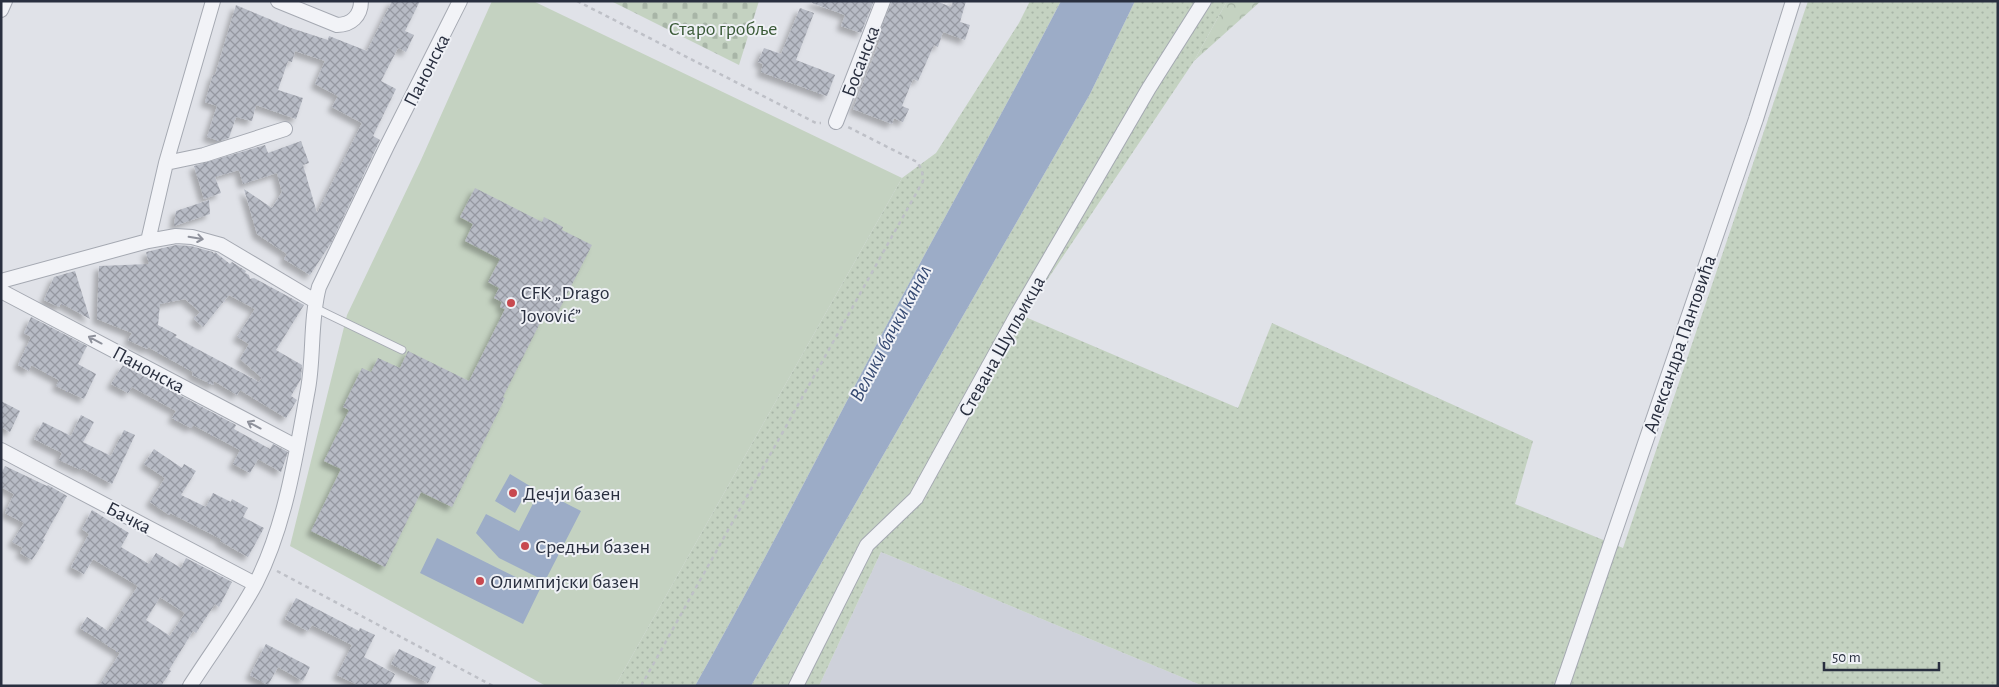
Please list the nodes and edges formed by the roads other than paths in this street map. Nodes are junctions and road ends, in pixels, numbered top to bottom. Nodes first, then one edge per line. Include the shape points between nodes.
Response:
1 (5, 1) edge
2 (213, 1) edge
3 (278, 1) edge
4 (361, 1) edge
5 (460, 1) edge
6 (883, 1) edge
7 (1204, 1) edge
8 (1793, 1) edge
9 (1, 10) edge
10 (836, 122) road end
11 (286, 129) dead end
12 (166, 164) junction
13 (148, 241) junction
14 (1, 281) edge
15 (1, 291) edge
16 (315, 305) junction
17 (402, 350) dead end
18 (297, 447) junction
19 (1, 450) edge
20 (255, 584) junction
21 (190, 686) edge
22 (796, 686) edge
23 (1562, 686) edge

1 - 9 street
2 - 12 street
3 - 4 street via 337,25 354,19 360,12
5 - 16 street, Панонска via 319,287
6 - 10 street, Босанска
7 - 22 street, Стевана Шупљикца via 1149,88 1028,296 916,498 867,545
8 - 23 street, Александра Пантовића via 1748,143
11 - 12 street
12 - 13 street
13 - 14 street
13 -> 16 street via 176,236 213,242
18 -> 15 street, Панонска
16 - 17 lane
16 - 18 street, Панонска via 311,373
18 - 20 street, Панонска via 278,528
19 - 20 street, Бачка
20 - 21 street, Панонска

